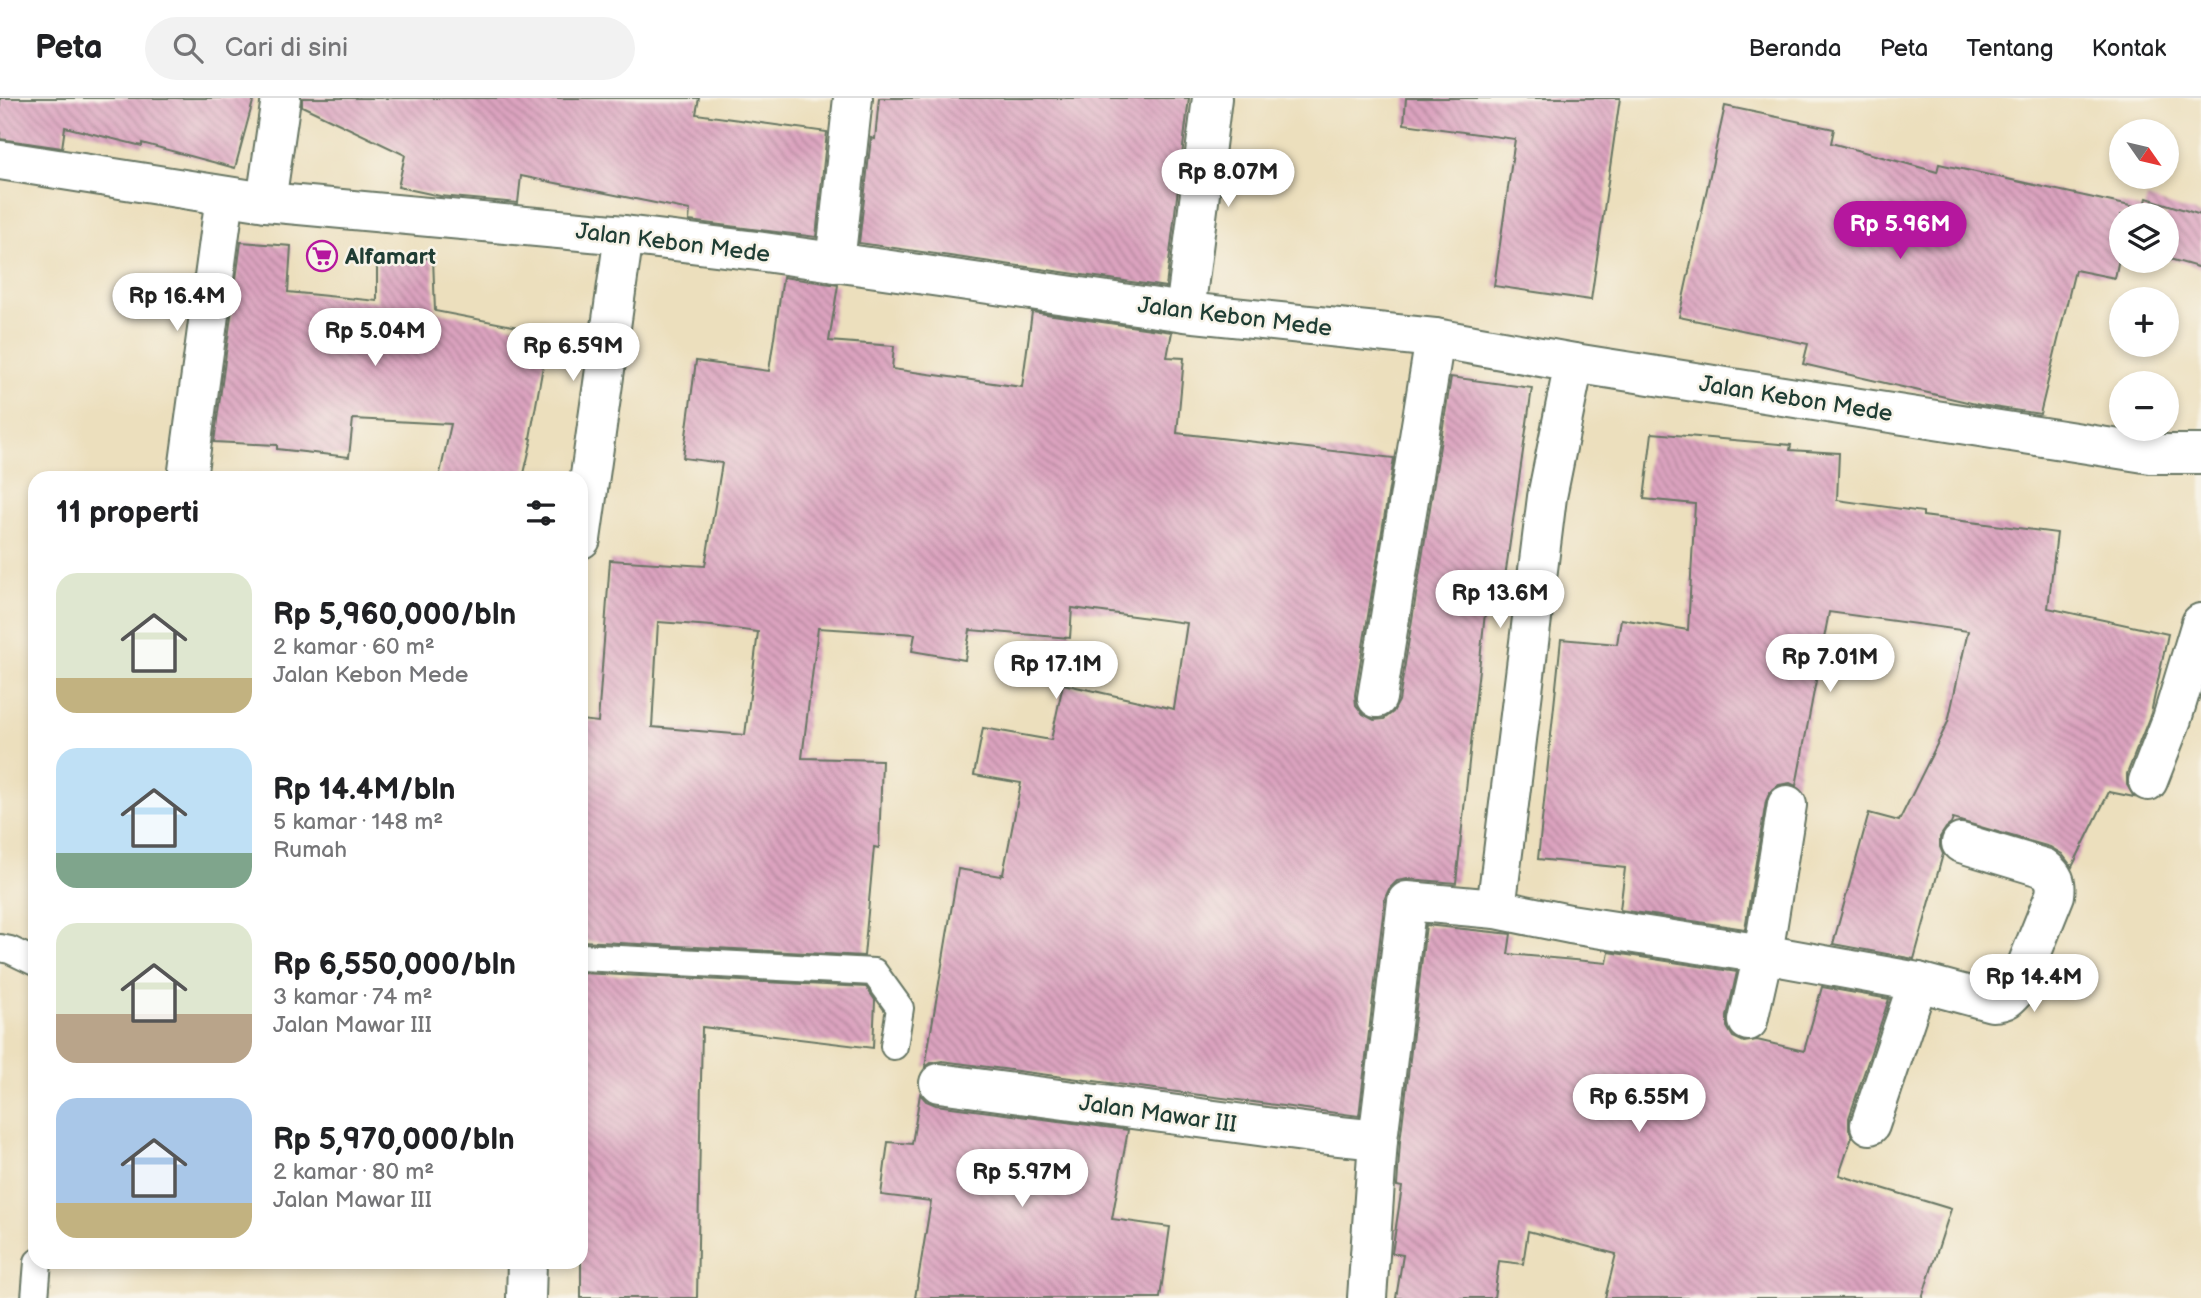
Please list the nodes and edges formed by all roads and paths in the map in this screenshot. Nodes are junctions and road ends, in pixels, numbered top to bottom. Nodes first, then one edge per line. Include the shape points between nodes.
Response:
1 (281, 98) edge
2 (853, 98) edge
3 (1212, 98) edge
4 (0, 160) edge
5 (225, 196) junction
6 (266, 202) junction
7 (624, 234) junction
8 (835, 263) junction
9 (1185, 312) junction
10 (1435, 338) junction
11 (1574, 363) junction
12 (2201, 454) edge
13 (188, 471) edge
14 (588, 489) edge
15 (2201, 622) edge
16 (1377, 698) dead end
17 (2148, 781) dead end
18 (1787, 805) dead end
19 (1961, 843) dead end
20 (1496, 909) junction
21 (0, 948) edge
22 (1763, 954) junction
23 (588, 957) edge
24 (28, 959) edge
25 (1918, 982) junction
26 (1748, 1021) dead end
27 (894, 1046) dead end
28 (939, 1083) dead end
29 (1870, 1125) dead end
30 (1378, 1140) junction
31 (37, 1269) edge
32 (527, 1269) edge
33 (34, 1298) edge
34 (526, 1298) edge
35 (1367, 1298) edge

1 - 6 street
2 - 8 street
3 - 9 street
4 - 5 street, Jalan Kebon Mede
5 - 6 street, Jalan Kebon Mede
5 - 13 street
6 - 7 street, Jalan Kebon Mede
7 - 8 street, Jalan Kebon Mede
7 - 14 street
8 - 9 street, Jalan Kebon Mede
9 - 10 street, Jalan Kebon Mede
10 - 11 street, Jalan Kebon Mede
10 - 16 street
11 - 12 street, Jalan Kebon Mede via 2151,454
11 - 20 street via 1547,497
15 - 17 street
18 - 22 street
19 - 25 street via 2044,868 2057,884 2055,895 2010,997 1992,1002
20 - 22 street
20 - 30 street via 1407,901
21 - 24 lane
22 - 25 street
22 - 26 street
23 - 27 lane via 874,972 900,1008
25 - 29 street
28 - 30 street, Jalan Mawar III
30 - 35 street
31 - 33 lane
32 - 34 street

